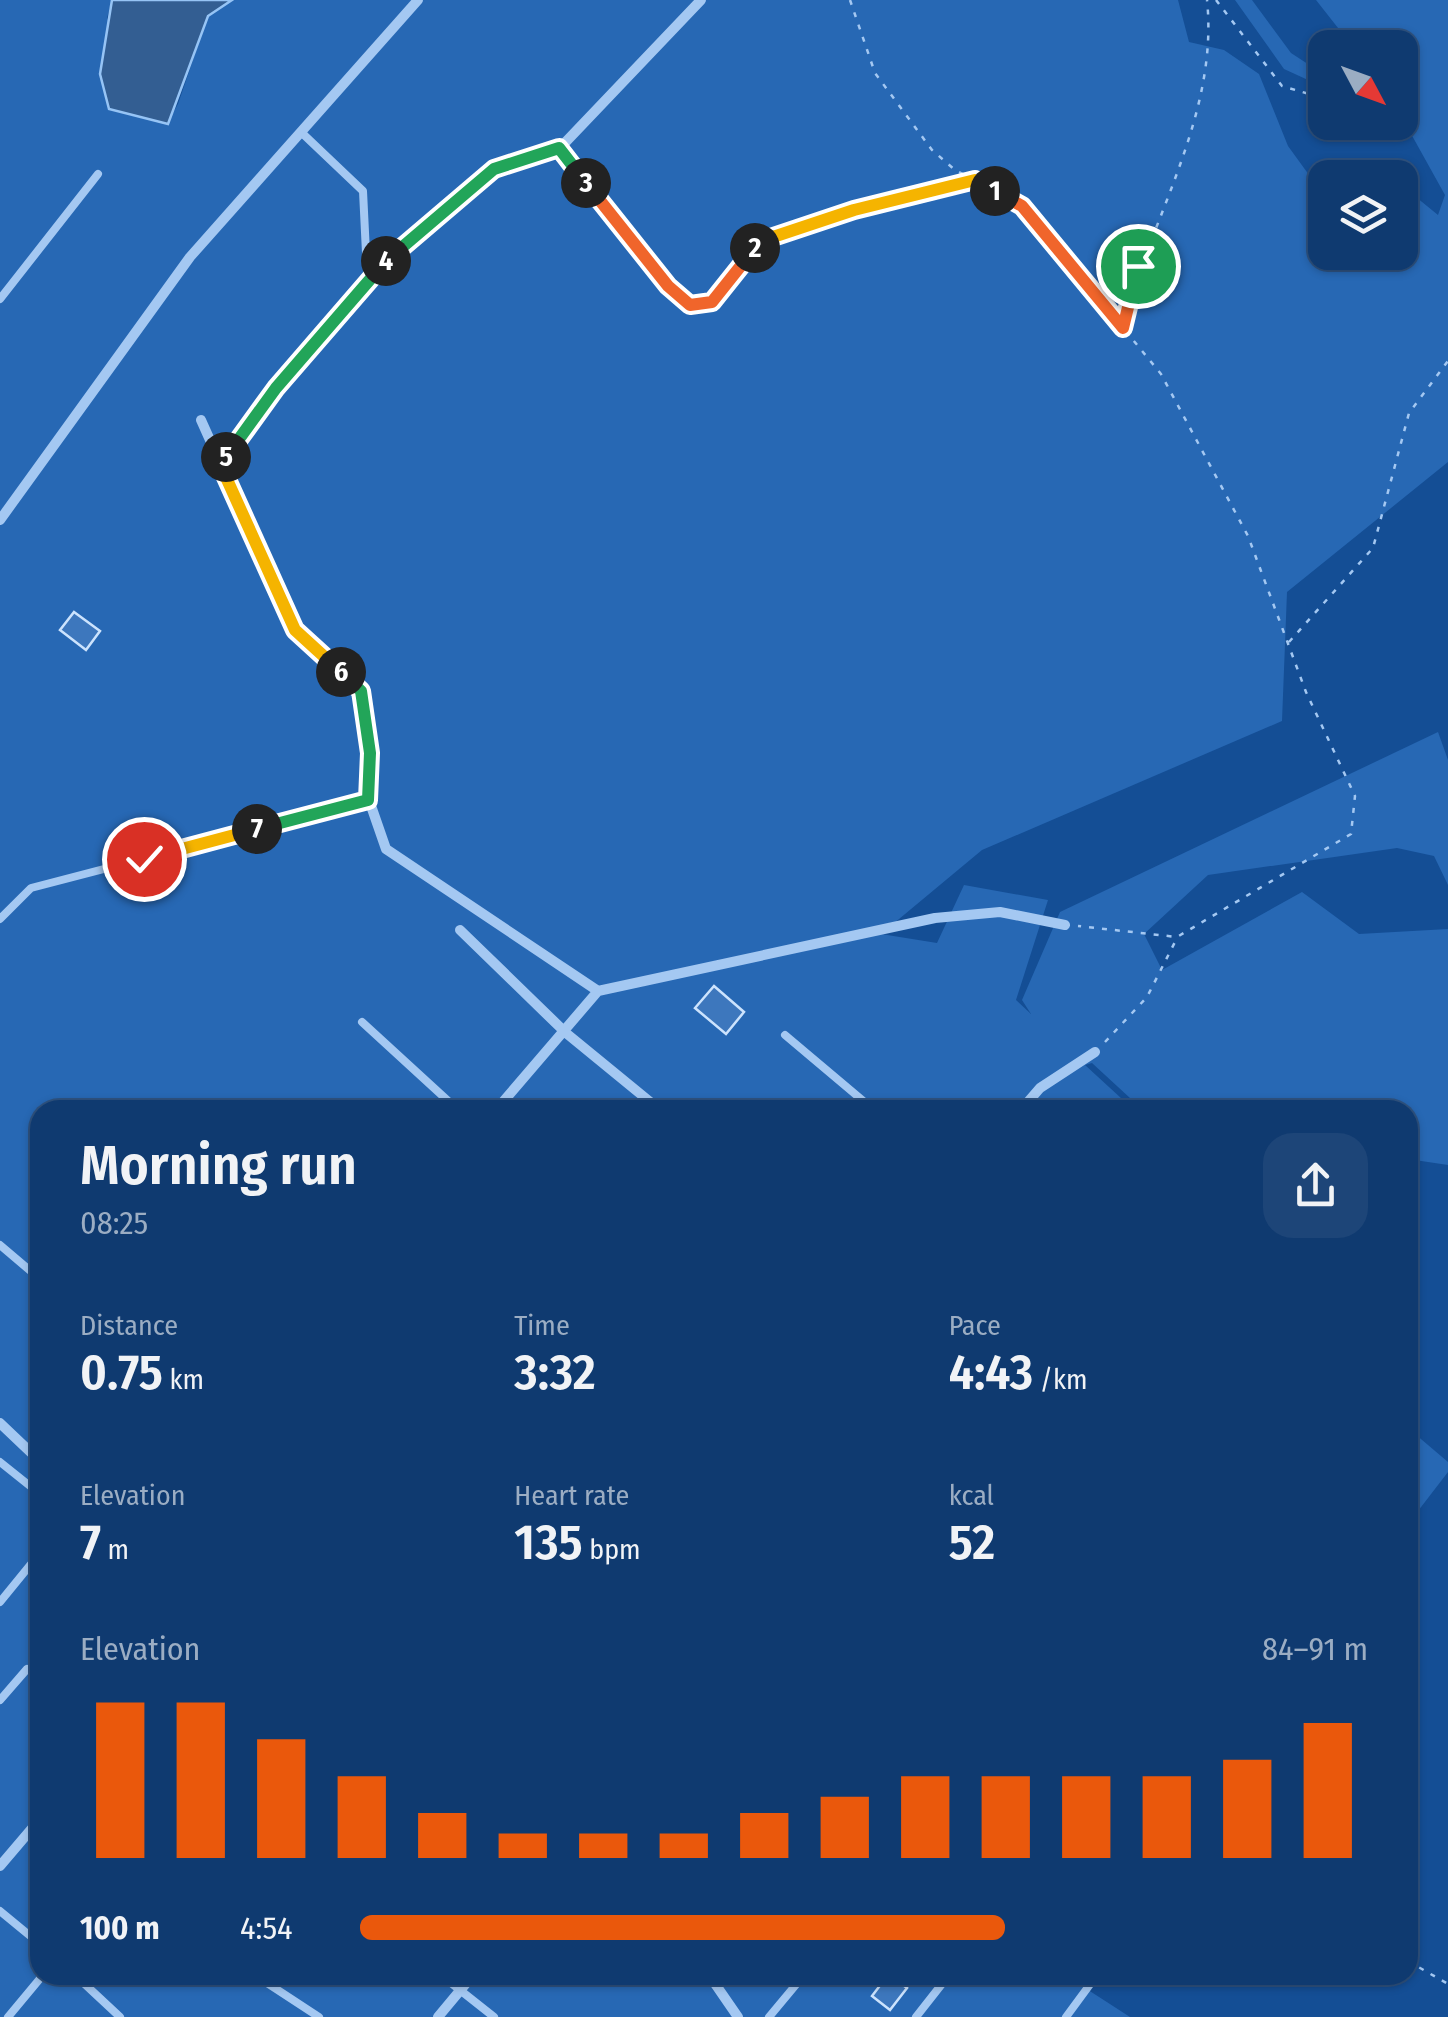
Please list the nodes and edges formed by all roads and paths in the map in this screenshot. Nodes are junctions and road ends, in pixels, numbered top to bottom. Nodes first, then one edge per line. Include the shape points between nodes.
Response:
1 (418, 0) edge
2 (701, 0) edge
3 (1206, 0) edge
4 (1216, 0) edge
5 (850, 1) edge
6 (1308, 93) edge
7 (302, 133) junction
8 (559, 148) junction
9 (98, 174) dead end
10 (975, 180) junction
11 (374, 271) junction
12 (668, 286) joint
13 (0, 299) edge
14 (1123, 328) junction
15 (1448, 360) edge
16 (201, 420) dead end
17 (220, 464) junction
18 (0, 520) edge
19 (1288, 644) junction
20 (368, 800) junction
21 (0, 919) edge
22 (1065, 925) joint
23 (460, 930) dead end
24 (1177, 937) junction
25 (598, 991) junction
26 (362, 1022) dead end
27 (566, 1033) junction
28 (785, 1035) dead end
29 (1095, 1052) joint
30 (447, 1100) edge
31 (505, 1100) edge
32 (648, 1100) edge
33 (862, 1100) edge
34 (1029, 1100) edge
35 (0, 1244) edge
36 (30, 1270) edge
37 (0, 1424) edge
38 (30, 1451) edge
39 (0, 1462) edge
40 (30, 1486) edge
41 (30, 1565) edge
42 (0, 1602) edge
43 (27, 1669) dead end
44 (0, 1700) edge
45 (30, 1831) edge
46 (0, 1866) edge
47 (0, 1911) edge
48 (30, 1936) edge
49 (1418, 1968) edge
50 (1448, 1984) edge
51 (35, 1985) edge
52 (86, 1985) edge
53 (270, 1985) edge
54 (453, 1985) edge
55 (465, 1985) edge
56 (716, 1985) edge
57 (796, 1985) edge
58 (941, 1985) edge
59 (1090, 1985) edge
60 (460, 1991) junction
61 (8, 2017) edge
62 (120, 2017) edge
63 (319, 2017) edge
64 (438, 2017) edge
65 (494, 2017) edge
66 (738, 2017) edge
67 (769, 2017) edge
68 (916, 2017) edge
69 (1066, 2017) edge

1 - 7 street
2 - 8 street
3 - 14 path via 1210,35 1192,122 1170,202 1138,266
4 - 6 path via 1282,86
5 - 10 path via 874,73 932,150
7 - 11 lane via 363,191 366,253
7 - 18 street via 190,256
8 - 11 street via 494,169
8 - 12 lane
9 - 13 lane
10 - 12 path via 764,240 712,302 690,305
10 - 14 path via 1022,206
11 - 17 street
14 - 19 path via 1161,374 1248,536
15 - 19 path via 1409,413 1374,548
16 - 17 street
17 - 20 street via 295,630 361,691 370,753
19 - 24 path via 1356,796 1350,834
20 - 21 lane via 32,888
20 - 25 street via 386,849
22 - 24 path
22 - 25 street via 1000,912 935,918
23 - 27 street
24 - 29 path via 1146,997
25 - 27 street
26 - 30 lane
27 - 31 street
27 - 32 street
28 - 33 lane
29 - 34 street
35 - 36 lane
37 - 38 street
39 - 40 lane
41 - 42 lane
43 - 44 lane
45 - 46 street
47 - 48 lane
49 - 50 path
51 - 61 lane
52 - 62 lane
53 - 63 lane
54 - 60 lane
55 - 60 street
56 - 66 street
57 - 67 lane
58 - 68 lane
59 - 69 lane
60 - 64 street
60 - 65 lane

